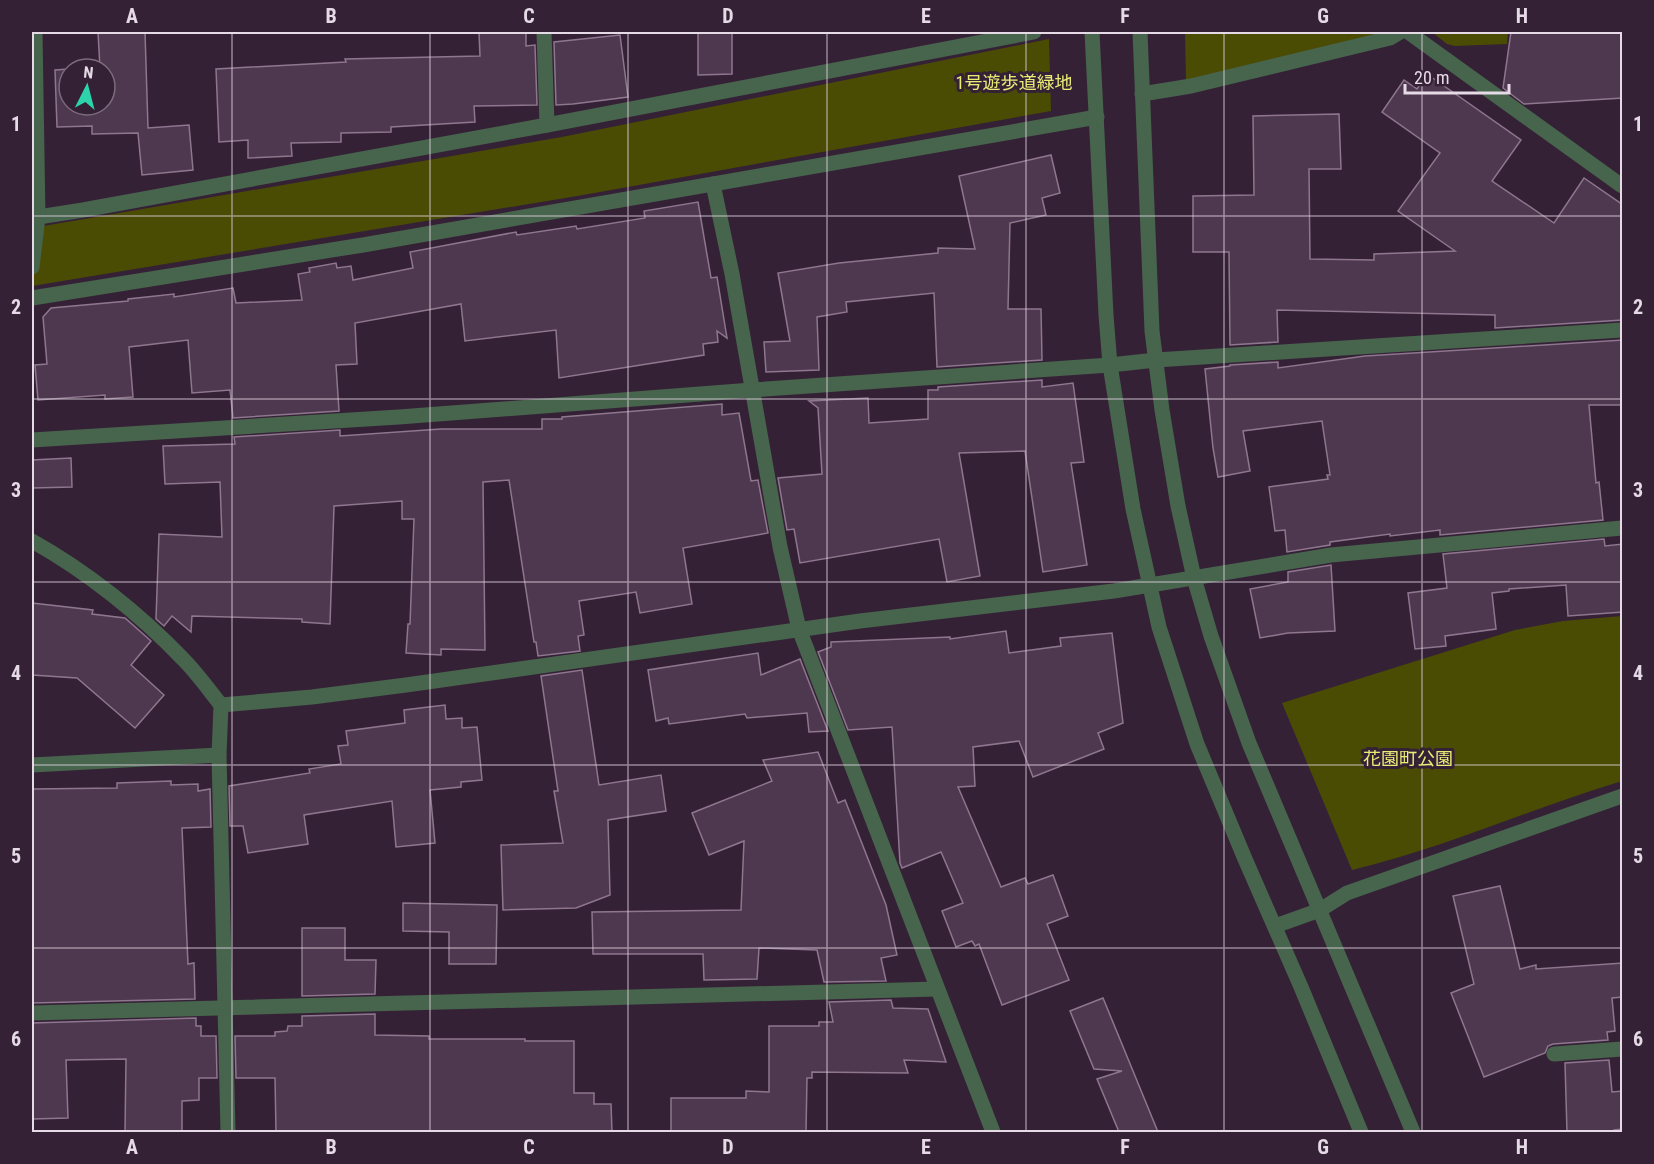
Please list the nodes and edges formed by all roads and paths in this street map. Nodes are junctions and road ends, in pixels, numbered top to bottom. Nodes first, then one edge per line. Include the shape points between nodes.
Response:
1 (35, 32) edge
2 (544, 32) edge
3 (1034, 32) edge
4 (1092, 32) edge
5 (1140, 32) edge
6 (1400, 32) edge
7 (1408, 32) edge
8 (1142, 94) junction
9 (1097, 117) junction
10 (547, 125) junction
11 (713, 184) junction
12 (1623, 186) edge
13 (35, 217) edge
14 (32, 267) edge
15 (32, 298) edge
16 (1623, 330) edge
17 (1156, 360) junction
18 (1110, 365) junction
19 (752, 390) junction
20 (32, 440) edge
21 (1623, 528) edge
22 (32, 541) edge
23 (1194, 578) junction
24 (1149, 586) junction
25 (799, 629) junction
26 (221, 705) junction
27 (219, 755) junction
28 (32, 765) edge
29 (1623, 796) edge
30 (1320, 910) junction
31 (1275, 926) junction
32 (937, 989) junction
33 (226, 1009) junction
34 (32, 1013) edge
35 (1623, 1049) edge
36 (1554, 1054) dead end
37 (228, 1132) edge
38 (993, 1132) edge
39 (1361, 1132) edge
40 (1413, 1132) edge

1 - 13 street
2 - 10 street
3 - 10 street
4 - 9 street
5 - 8 street
6 - 8 street via 1390,38 1191,86
7 - 12 street
8 - 17 street
9 - 11 street
9 - 18 street
10 - 13 street
11 - 15 street
11 - 19 street
13 - 14 street
16 - 17 street
17 - 18 street
17 - 23 street
18 - 19 street
18 - 24 street
19 - 20 street
19 - 25 street
21 - 23 street via 1331,555
22 - 26 street via 67,562 149,627 183,659
23 - 24 street
23 - 30 street via 1249,743
24 - 25 street
24 - 31 street via 1197,744
25 - 26 street via 406,685
25 - 32 street
26 - 27 street
27 - 28 street
27 - 33 street
29 - 30 street via 1347,893
30 - 31 street
30 - 40 street
31 - 39 street
32 - 33 street
32 - 38 street
33 - 34 street
33 - 37 street
35 - 36 street

